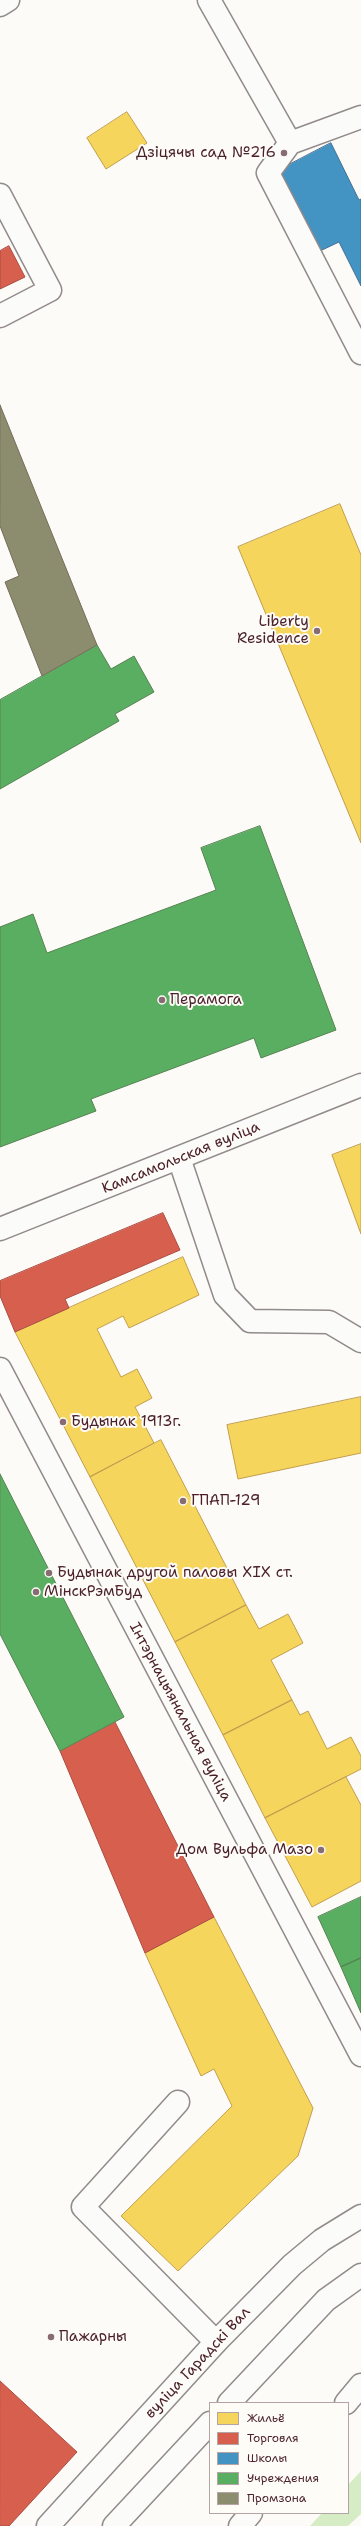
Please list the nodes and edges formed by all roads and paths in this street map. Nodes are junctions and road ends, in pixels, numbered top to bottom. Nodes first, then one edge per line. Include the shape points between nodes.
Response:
1 (8, 0) edge
2 (209, 0) edge
3 (0, 5) edge
4 (361, 117) edge
5 (290, 143) junction
6 (0, 195) edge
7 (0, 316) edge
8 (361, 353) edge
9 (361, 1085) edge
10 (179, 1158) junction
11 (0, 1229) edge
12 (361, 1341) edge
13 (0, 1369) edge
14 (361, 2055) edge
15 (178, 2102) dead end
16 (361, 2216) edge
17 (361, 2276) edge
18 (216, 2342) junction
19 (361, 2385) edge
20 (230, 2402) edge
21 (347, 2402) edge
22 (209, 2424) edge
23 (250, 2514) edge
24 (48, 2526) edge
25 (114, 2526) edge
26 (240, 2526) edge

1 - 3 main road
2 - 5 main road
4 - 5 main road
5 - 8 main road via 268,173
6 - 7 main road via 50,290
9 - 10 main road, Камсамольская вуліца
10 - 11 main road, Камсамольская вуліца
10 - 12 main road via 225,1295 250,1321 329,1322
13 - 14 main road, Інтэрнацыянальная вуліца
15 - 18 main road via 83,2207
16 - 18 main road, вуліца Гарадскі Вал via 322,2240 292,2265
17 - 20 main road via 326,2300
18 - 24 main road, вуліца Гарадскі Вал
19 - 21 main road
22 - 25 main road
23 - 26 main road

